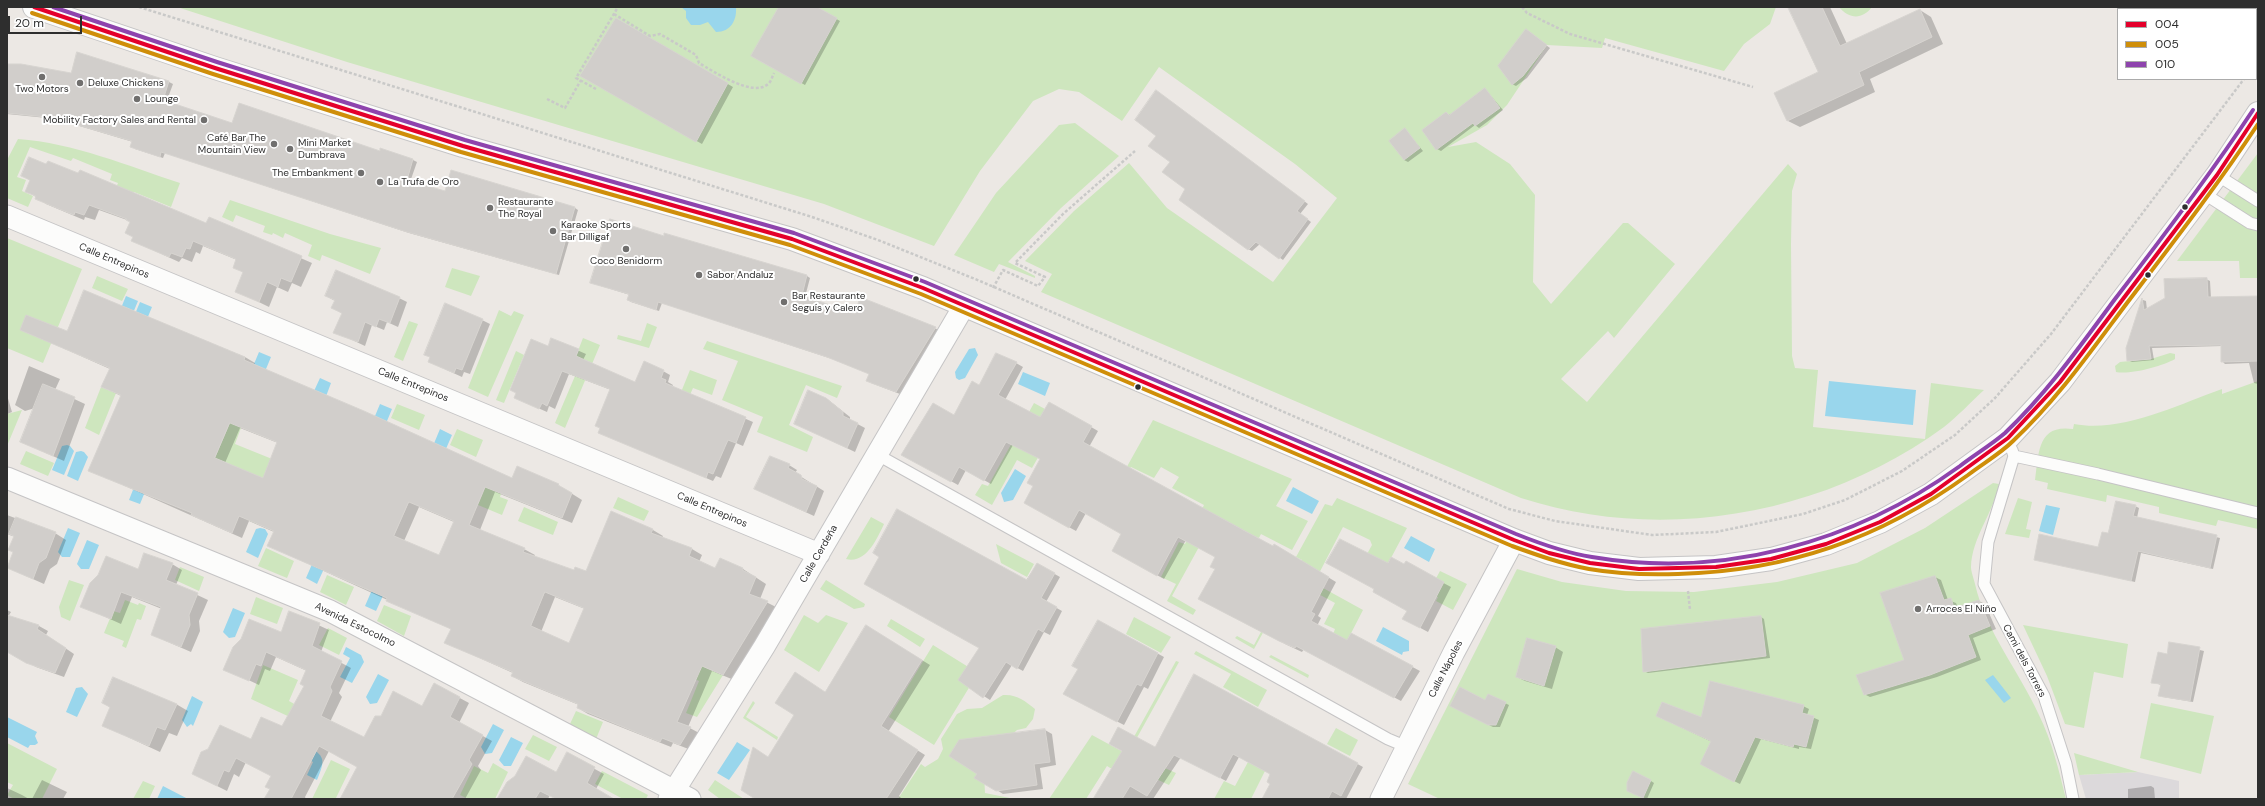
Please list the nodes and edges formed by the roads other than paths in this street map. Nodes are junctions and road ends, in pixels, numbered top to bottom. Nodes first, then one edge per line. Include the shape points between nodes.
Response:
1 (34, 7) edge
2 (2258, 113) edge
3 (2218, 174) junction
4 (2203, 193) junction
5 (2258, 201) edge
6 (7, 216) edge
7 (2258, 224) edge
8 (972, 310) junction
9 (2011, 447) junction
10 (876, 454) junction
11 (7, 478) edge
12 (2258, 513) edge
13 (1514, 540) junction
14 (819, 554) junction
15 (1407, 747) junction
16 (678, 796) edge
17 (1381, 799) edge
18 (2073, 799) edge

1 - 8 street via 215,68 463,146 792,238 860,263
2 - 3 street
3 - 4 street
3 - 5 lane
4 - 7 lane via 2250,223
4 - 9 street
6 - 14 street, Calle Entrepinos
8 - 10 street, Calle Cerdeña
8 - 13 street
9 - 12 lane via 2098,474
9 - 13 street via 1880,522 1826,544 1771,559 1716,567 1639,569 1590,563 1549,553
9 - 18 lane, Cami dels Torrers via 1988,542 1984,584 2044,696 2066,764
10 - 14 street, Calle Cerdeña
10 - 15 lane via 1212,643
11 - 16 street, Avenida Estocolmo via 330,611
13 - 15 street, Calle Nápoles
14 - 16 street, Calle Cerdeña
15 - 17 street, Calle Nápoles

